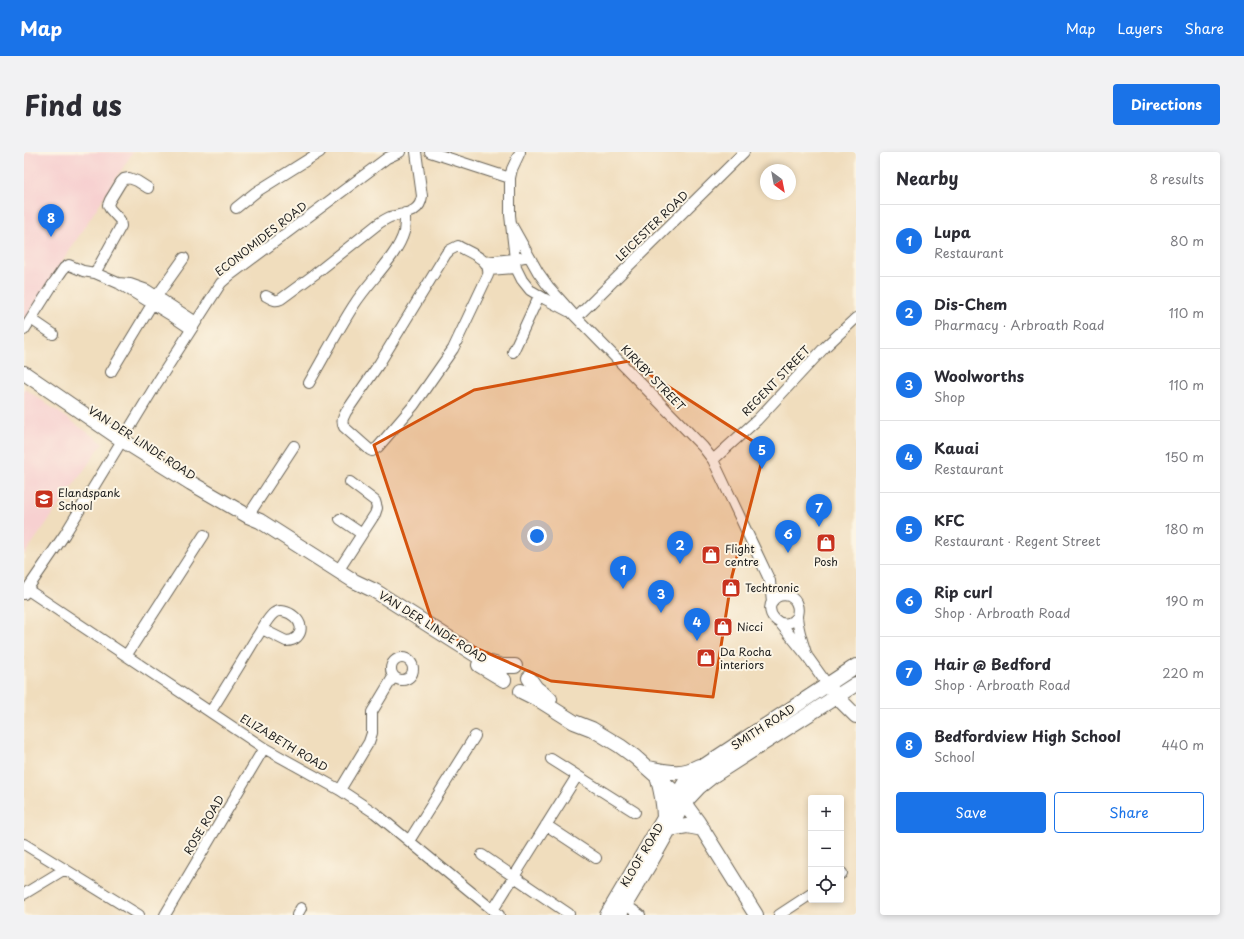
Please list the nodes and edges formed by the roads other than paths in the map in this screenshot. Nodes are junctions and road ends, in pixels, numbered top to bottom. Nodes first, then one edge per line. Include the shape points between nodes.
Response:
1 (400, 152) edge
2 (416, 152) edge
3 (430, 152) edge
4 (520, 152) edge
5 (744, 152) edge
6 (314, 154) edge
7 (510, 178) junction
8 (148, 188) dead end
9 (236, 208) dead end
10 (405, 213) junction
11 (511, 224) junction
12 (529, 256) junction
13 (184, 258) dead end
14 (515, 264) junction
15 (487, 266) junction
16 (95, 273) junction
17 (548, 286) junction
18 (266, 296) dead end
19 (540, 297) junction
20 (155, 300) junction
21 (575, 316) junction
22 (856, 318) edge
23 (31, 319) junction
24 (193, 326) junction
25 (24, 330) edge
26 (53, 334) dead end
27 (513, 352) dead end
28 (24, 366) edge
29 (111, 372) dead end
30 (24, 373) edge
31 (309, 383) dead end
32 (124, 436) junction
33 (294, 446) dead end
34 (712, 460) junction
35 (350, 482) dead end
36 (253, 516) junction
37 (340, 519) dead end
38 (204, 534) dead end
39 (362, 534) junction
40 (338, 571) junction
41 (354, 581) junction
42 (770, 581) junction
43 (26, 592) edge
44 (785, 596) junction
45 (772, 603) junction
46 (797, 616) junction
47 (780, 623) junction
48 (262, 629) dead end
49 (126, 656) junction
50 (807, 656) junction
51 (515, 666) junction
52 (856, 666) edge
53 (394, 677) dead end
54 (529, 678) junction
55 (504, 680) junction
56 (827, 684) junction
57 (856, 684) edge
58 (521, 691) junction
59 (836, 697) junction
60 (211, 711) junction
61 (856, 716) edge
62 (592, 729) junction
63 (475, 736) dead end
64 (264, 748) junction
65 (716, 758) junction
66 (551, 759) dead end
67 (652, 772) junction
68 (714, 775) junction
69 (577, 776) junction
70 (340, 790) junction
71 (681, 799) junction
72 (635, 812) dead end
73 (667, 824) junction
74 (546, 825) junction
75 (701, 825) junction
76 (409, 841) junction
77 (24, 844) edge
78 (482, 855) dead end
79 (596, 858) dead end
80 (65, 870) junction
81 (514, 877) junction
82 (24, 894) edge
83 (808, 896) edge
84 (620, 906) edge
85 (496, 912) edge
86 (569, 914) edge
87 (139, 915) edge
88 (164, 915) edge
89 (607, 915) edge
90 (640, 915) edge
91 (756, 915) edge
92 (779, 915) edge

1 - 24 street, ECONOMIDES ROAD via 386,158 229,276
2 - 10 street via 421,202 415,210
3 - 7 street
4 - 7 street, KIRKBY STREET
5 - 21 street, LEICESTER ROAD
6 - 9 street
7 - 11 street, KIRKBY STREET
8 - 16 street via 126,178 117,188 108,205 120,220 121,226
10 - 18 street via 378,224 278,301
10 - 31 street via 404,230 400,241 354,305
11 - 12 street, KIRKBY STREET
11 - 14 street, KIRKBY STREET
12 - 14 street
12 - 17 street, KIRKBY STREET
13 - 20 street
14 - 15 street
14 - 19 street, KIRKBY STREET via 526,286
15 - 15 street via 488,275 453,349 414,405 378,447 372,451 367,449 344,427 342,422 346,412 450,250 458,246
16 - 20 street
16 - 23 street via 69,265 64,268
17 - 19 street
17 - 21 street, KIRKBY STREET
19 - 21 street, KIRKBY STREET
19 - 27 street
20 - 24 street
20 - 29 street
21 - 34 street, KIRKBY STREET via 703,447
22 - 34 street, REGENT STREET via 825,347 757,420
23 - 25 street
23 - 26 street
24 - 32 street, ECONOMIDES ROAD
28 - 32 main road, VAN DER LINDE ROAD
30 - 32 main road, VAN DER LINDE ROAD
32 - 36 main road, VAN DER LINDE ROAD
32 - 43 street, ECONOMIDES ROAD via 65,534
33 - 36 street
34 - 42 street, KIRKBY STREET
35 - 39 street via 375,501 377,508
36 - 40 main road, VAN DER LINDE ROAD
37 - 39 street
38 - 49 street
39 - 40 street
40 - 41 main road, VAN DER LINDE ROAD
41 - 51 main road, VAN DER LINDE ROAD via 375,591 487,662
41 - 55 main road, VAN DER LINDE ROAD via 371,597
42 - 44 street
42 - 45 street
43 - 49 street, ELIZABETH ROAD
44 - 45 street via 777,597
44 - 46 street via 793,598 796,602
45 - 47 street via 770,612 774,620
46 - 47 street via 792,622
46 - 50 street
47 - 50 street
48 - 60 street
49 - 60 street, ELIZABETH ROAD
50 - 56 street
51 - 54 main road via 523,668
51 - 55 main road via 505,673
52 - 56 main road, SMITH ROAD
53 - 70 street via 372,712 372,733 369,742
54 - 58 main road via 527,686
54 - 62 main road via 539,692 577,716
55 - 58 main road via 507,687 513,691
56 - 59 main road
56 - 65 main road, SMITH ROAD
57 - 59 main road, SMITH ROAD
58 - 62 main road via 574,722
59 - 61 main road
59 - 68 main road, SMITH ROAD
60 - 64 street, ELIZABETH ROAD
62 - 67 main road via 620,746
63 - 76 street
64 - 70 street, ELIZABETH ROAD
64 - 88 street, ROSE ROAD
65 - 67 main road via 684,773
65 - 71 main road, SMITH ROAD via 684,784
66 - 69 street
67 - 71 main road
67 - 73 main road via 662,791
68 - 71 main road, SMITH ROAD
68 - 75 main road via 697,802 697,815
69 - 72 street
69 - 74 street
70 - 76 street, ELIZABETH ROAD via 375,813
71 - 73 main road, KLOOF ROAD
71 - 75 main road
73 - 75 main road
73 - 84 main road, KLOOF ROAD
74 - 79 street
74 - 81 street
75 - 91 main road
76 - 85 street, ELIZABETH ROAD
77 - 80 street
78 - 81 street
80 - 82 street
80 - 87 street
81 - 85 street
81 - 86 street
83 - 92 street
84 - 89 main road, KLOOF ROAD
84 - 90 street

